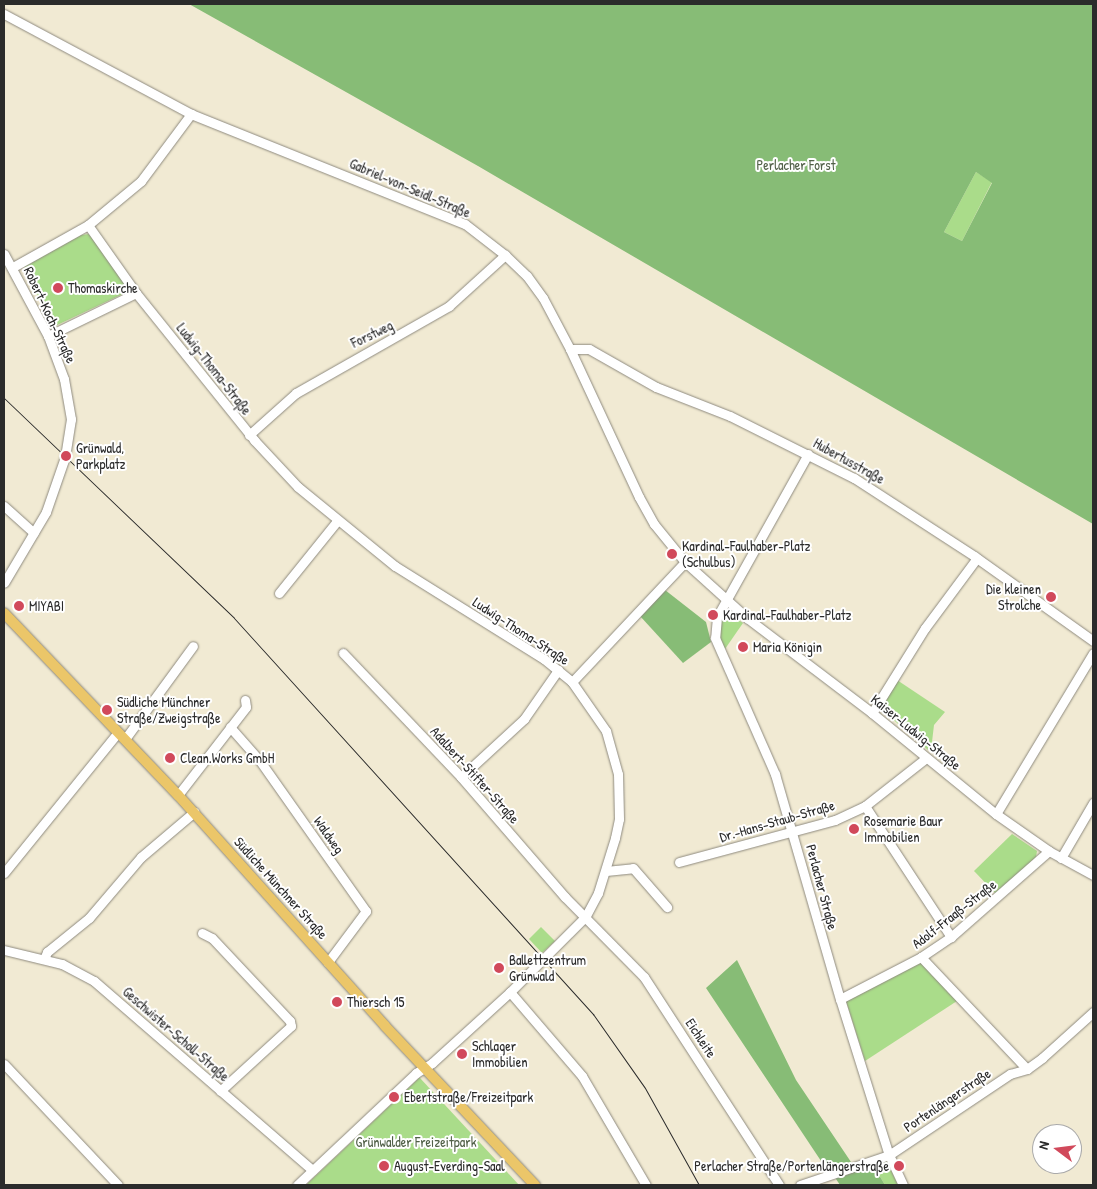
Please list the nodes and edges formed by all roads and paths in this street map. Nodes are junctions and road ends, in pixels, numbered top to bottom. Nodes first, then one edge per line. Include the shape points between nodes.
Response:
1 (4, 14) edge
2 (191, 114) junction
3 (88, 225) junction
4 (4, 254) edge
5 (505, 255) junction
6 (13, 268) junction
7 (136, 293) junction
8 (48, 336) junction
9 (570, 349) junction
10 (249, 435) junction
11 (808, 454) junction
12 (4, 506) edge
13 (337, 521) junction
14 (34, 533) junction
15 (977, 558) junction
16 (684, 562) junction
17 (4, 583) edge
18 (279, 593) dead end
19 (727, 602) junction
20 (4, 613) edge
21 (1093, 641) edge
22 (193, 646) dead end
23 (343, 653) dead end
24 (1093, 654) edge
25 (558, 670) junction
26 (572, 682) junction
27 (245, 700) dead end
28 (872, 713) junction
29 (230, 727) junction
30 (121, 736) junction
31 (925, 759) junction
32 (461, 777) junction
33 (178, 795) junction
34 (1093, 804) edge
35 (866, 806) junction
36 (194, 812) junction
37 (996, 814) junction
38 (793, 832) junction
39 (1049, 851) junction
40 (1061, 858) junction
41 (679, 862) dead end
42 (606, 871) junction
43 (4, 873) edge
44 (1093, 875) edge
45 (667, 907) dead end
46 (585, 917) junction
47 (202, 933) dead end
48 (951, 936) junction
49 (4, 950) edge
50 (921, 957) junction
51 (44, 959) junction
52 (328, 962) junction
53 (510, 992) junction
54 (840, 999) junction
55 (1093, 1012) edge
56 (4, 1064) edge
57 (425, 1067) junction
58 (1027, 1069) junction
59 (220, 1091) junction
60 (890, 1155) junction
61 (312, 1170) junction
62 (118, 1185) edge
63 (297, 1185) edge
64 (535, 1185) edge
65 (646, 1185) edge
66 (778, 1185) edge
67 (800, 1185) edge
68 (903, 1185) edge

1 - 2 street, Gabriel-von-Seidl-Straße
2 - 3 street via 141,181
2 - 5 street, Gabriel-von-Seidl-Straße via 465,224
3 - 6 street
3 - 7 street, Ludwig-Thoma-Straße
4 - 6 street, Robert-Koch-Straße
5 - 9 street, Gabriel-von-Seidl-Straße via 527,276 543,298
5 - 10 street, Forstweg via 449,306 296,393
6 - 8 street, Robert-Koch-Straße
7 - 8 street
7 - 10 street, Ludwig-Thoma-Straße
8 - 14 street, Robert-Koch-Straße via 69,397 71,427 55,488
9 - 11 street, Hubertusstraße via 589,348 656,387 730,416
9 - 16 street, Gabriel-von-Seidl-Straße via 639,497 654,524
10 - 13 street, Ludwig-Thoma-Straße via 298,488
11 - 15 street, Hubertusstraße via 854,478
11 - 19 street, Perlacher Straße
12 - 14 street
13 - 18 street
13 - 25 street, Ludwig-Thoma-Straße via 395,566
14 - 17 street, Robert-Koch-Straße
15 - 21 street, Hubertusstraße
15 - 28 street via 925,628
16 - 19 street, Gabriel-von-Seidl-Straße
16 - 26 street
19 - 28 street, Kaiser-Ludwig-Straße
19 - 38 street, Perlacher Straße via 717,617 715,638 761,735
20 - 30 main road, Südliche Münchner Straße
22 - 30 street
23 - 32 street, Adalbert-Stifter-Straße
24 - 37 street
25 - 26 street, Ludwig-Thoma-Straße
25 - 32 street via 524,719
26 - 42 street, Ludwig-Thoma-Straße via 606,731 618,774 619,819
27 - 29 street via 246,707
28 - 31 street, Kaiser-Ludwig-Straße
29 - 33 street
29 - 52 street, Waldweg via 260,761 366,911
30 - 33 main road, Südliche Münchner Straße
30 - 43 street
31 - 35 street, Dr.-Hans-Staub-Straße
31 - 37 street, Kaiser-Ludwig-Straße
32 - 46 street, Adalbert-Stifter-Straße
33 - 36 main road, Südliche Münchner Straße
34 - 40 street
35 - 38 street, Dr.-Hans-Staub-Straße via 835,820
35 - 48 street
36 - 51 street via 141,857 90,916 47,952
36 - 52 main road, Südliche Münchner Straße
37 - 39 street, Kaiser-Ludwig-Straße
38 - 41 street, Dr.-Hans-Staub-Straße
38 - 54 street, Perlacher Straße
39 - 40 street, Kaiser-Ludwig-Straße
39 - 48 street, Adolf-Fraaß-Straße
40 - 44 street, Kaiser-Ludwig-Straße
42 - 45 street via 633,868
42 - 46 street, Ludwig-Thoma-Straße
46 - 53 street, Ludwig-Thoma-Straße
46 - 66 street, Eichleite via 615,943 644,977
47 - 59 street via 212,938 290,1021 291,1026
48 - 50 street, Adolf-Fraaß-Straße
49 - 51 street, Geschwister-Scholl-Straße
50 - 54 street, Adolf-Fraaß-Straße
50 - 58 street
51 - 59 street, Geschwister-Scholl-Straße via 75,969 94,981
52 - 57 main road, Südliche Münchner Straße
53 - 57 street, Ludwig-Thoma-Straße
53 - 65 street via 582,1076
54 - 60 street, Perlacher Straße
55 - 58 street, Portenlängerstraße
56 - 62 street
57 - 61 street, Ludwig-Thoma-Straße
57 - 64 main road, Südliche Münchner Straße
58 - 60 street, Portenlängerstraße via 1010,1074
59 - 61 street, Geschwister-Scholl-Straße
60 - 67 street, Portenlängerstraße
60 - 68 street, Perlacher Straße
61 - 63 street, Ludwig-Thoma-Straße

